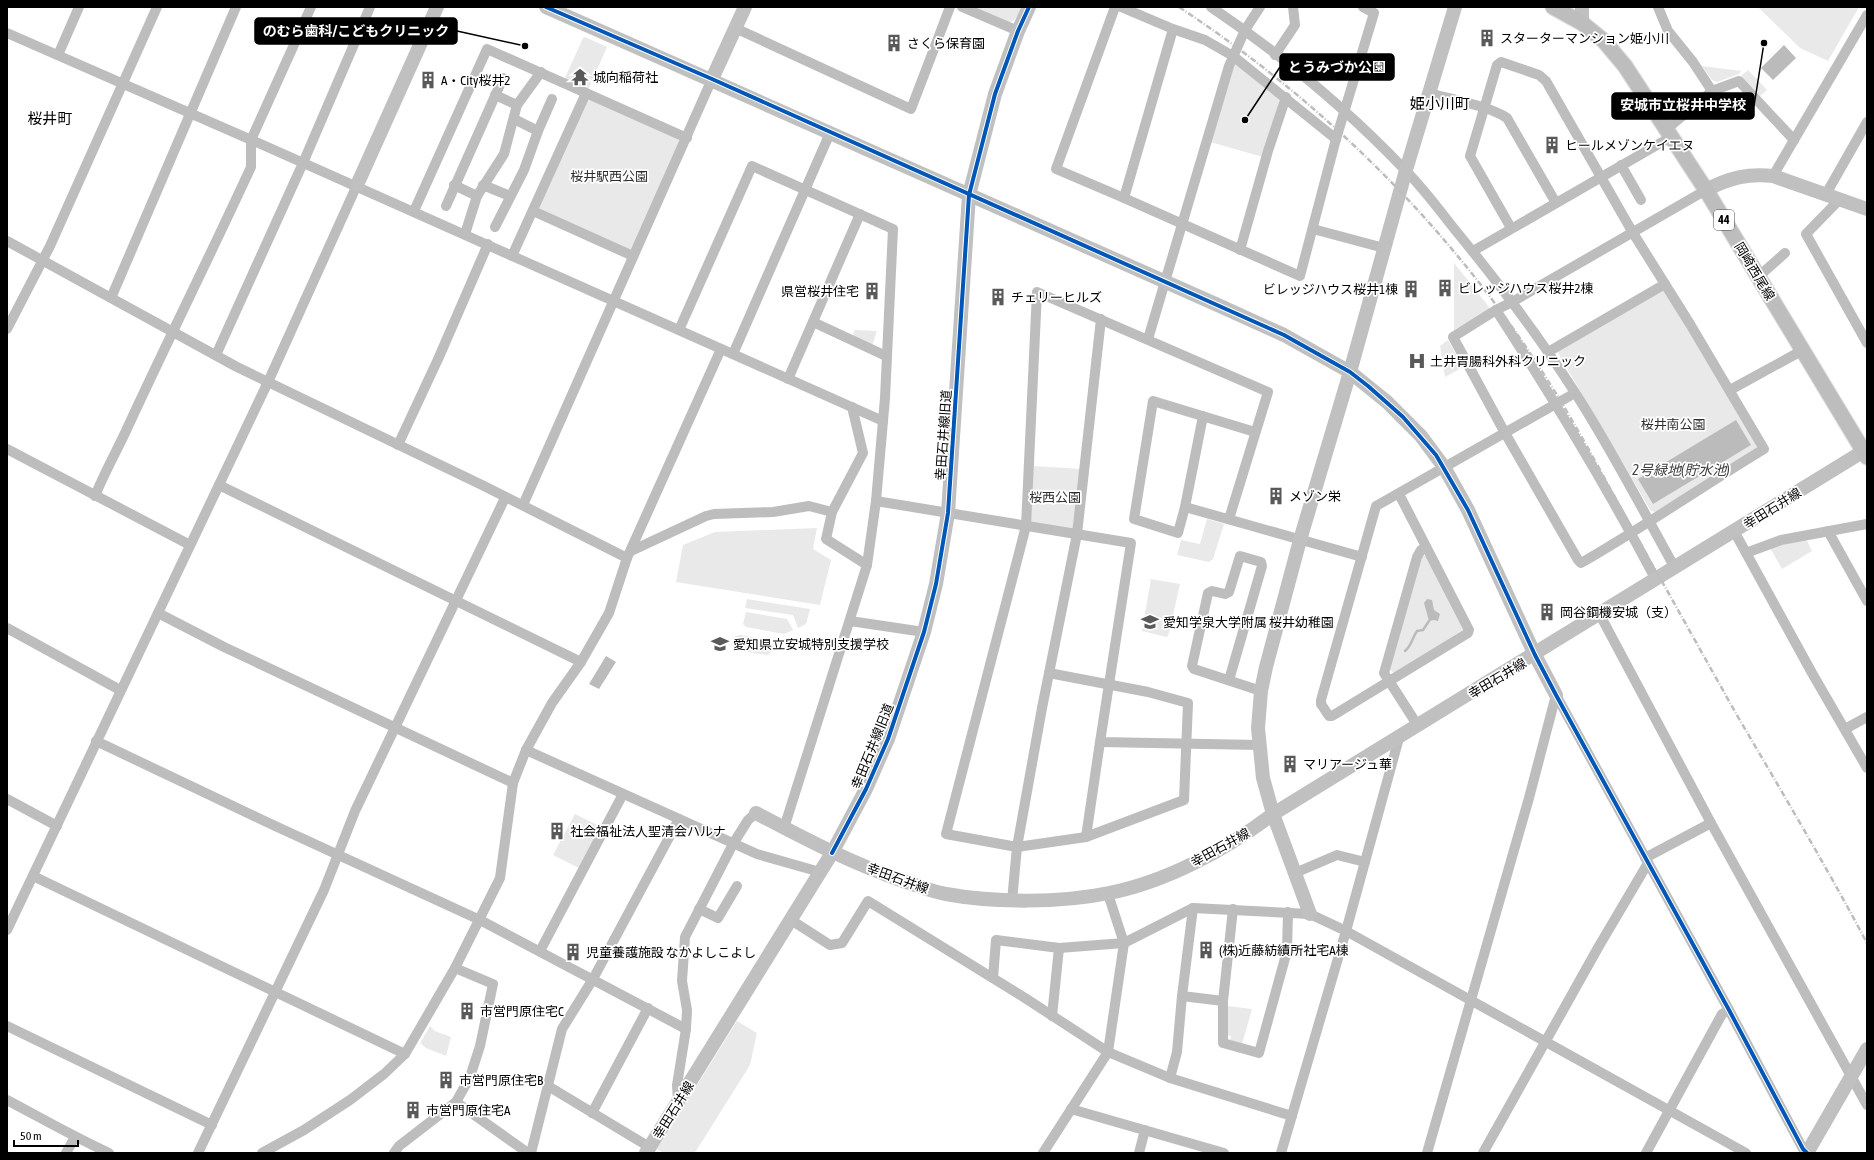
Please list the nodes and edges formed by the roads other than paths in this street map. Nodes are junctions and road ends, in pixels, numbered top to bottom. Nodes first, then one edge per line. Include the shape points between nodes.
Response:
1 (79, 7) edge
2 (157, 7) edge
3 (236, 7) edge
4 (311, 7) edge
5 (370, 7) edge
6 (437, 7) edge
7 (546, 7) edge
8 (745, 7) edge
9 (950, 7) edge
10 (962, 7) edge
11 (1029, 7) edge
12 (1115, 7) edge
13 (1121, 7) edge
14 (1211, 7) edge
15 (1260, 7) edge
16 (1293, 7) edge
17 (1363, 7) edge
18 (1455, 7) edge
19 (1553, 7) edge
20 (1582, 7) edge
21 (1658, 7) edge
22 (1867, 15) edge
23 (1582, 23) junction
24 (1864, 27) edge
25 (735, 28) junction
26 (1173, 29) junction
27 (1245, 30) junction
28 (1018, 31) junction
29 (7, 33) edge
30 (1276, 54) junction
31 (58, 55) junction
32 (1233, 56) junction
33 (541, 72) junction
34 (503, 78) dead end
35 (712, 79) junction
36 (123, 83) junction
37 (1712, 91) junction
38 (586, 93) junction
39 (1430, 93) junction
40 (494, 95) junction
41 (1286, 97) junction
42 (552, 99) dead end
43 (517, 105) junction
44 (1484, 108) junction
45 (190, 112) junction
46 (1344, 112) junction
47 (514, 119) junction
48 (1867, 122) edge
49 (538, 130) junction
50 (830, 133) junction
51 (1669, 133) junction
52 (687, 138) junction
53 (1336, 139) junction
54 (251, 140) junction
55 (1794, 140) junction
56 (303, 163) junction
57 (1621, 165) junction
58 (1406, 170) junction
59 (1774, 176) junction
60 (1601, 177) junction
61 (357, 185) junction
62 (454, 185) junction
63 (483, 185) junction
64 (804, 189) junction
65 (1706, 190) junction
66 (1826, 194) junction
67 (969, 195) junction
68 (477, 196) junction
69 (510, 196) junction
70 (1124, 198) junction
71 (1840, 199) junction
72 (1641, 200) dead end
73 (1556, 203) junction
74 (446, 206) dead end
75 (1867, 209) edge
76 (533, 211) junction
77 (414, 212) junction
78 (860, 214) junction
79 (1182, 224) junction
80 (495, 227) dead end
81 (1512, 228) junction
82 (1313, 229) junction
83 (1634, 233) junction
84 (465, 234) junction
85 (7, 241) edge
86 (488, 244) junction
87 (1384, 248) junction
88 (1240, 250) junction
89 (1473, 251) junction
90 (1785, 253) dead end
91 (512, 256) junction
92 (633, 256) junction
93 (42, 261) junction
94 (1758, 277) junction
95 (1165, 282) junction
96 (1665, 284) junction
97 (111, 298) junction
98 (613, 302) junction
99 (1512, 302) junction
100 (1496, 310) junction
101 (1101, 319) junction
102 (812, 322) junction
103 (7, 329) edge
104 (679, 330) junction
105 (172, 331) junction
106 (1148, 339) junction
107 (1867, 343) edge
108 (721, 349) junction
109 (1803, 350) junction
110 (1548, 352) junction
111 (733, 354) junction
112 (216, 355) junction
113 (886, 356) junction
114 (1350, 372) junction
115 (788, 379) junction
116 (268, 382) junction
117 (1730, 390) junction
118 (1576, 393) junction
119 (1556, 403) junction
120 (852, 407) junction
121 (1203, 416) junction
122 (883, 421) junction
123 (1256, 432) junction
124 (1505, 433) junction
125 (398, 445) junction
126 (7, 449) edge
127 (1866, 453) edge
128 (1444, 467) junction
129 (219, 485) junction
130 (1399, 494) junction
131 (95, 496) junction
132 (505, 498) junction
133 (876, 501) junction
134 (523, 505) junction
135 (1185, 507) junction
136 (832, 512) junction
137 (948, 513) junction
138 (1228, 519) junction
139 (1648, 522) junction
140 (1867, 524) edge
141 (1026, 526) junction
142 (1734, 531) junction
143 (1828, 531) junction
144 (1077, 534) junction
145 (1632, 534) junction
146 (1300, 540) junction
147 (190, 545) junction
148 (1426, 546) junction
149 (1746, 553) junction
150 (629, 554) junction
151 (1362, 557) junction
152 (867, 565) junction
153 (1675, 568) junction
154 (1656, 580) junction
155 (455, 601) junction
156 (1867, 601) edge
157 (158, 613) junction
158 (1600, 615) junction
159 (850, 621) junction
160 (7, 628) edge
161 (924, 632) junction
162 (1535, 655) junction
163 (581, 662) junction
164 (1049, 673) junction
165 (1228, 680) junction
166 (1389, 681) junction
167 (1108, 685) junction
168 (120, 690) junction
169 (1261, 691) junction
170 (1556, 695) junction
171 (1867, 717) edge
172 (1418, 726) junction
173 (395, 727) junction
174 (1845, 729) junction
175 (1399, 738) junction
176 (96, 741) junction
177 (1100, 742) junction
178 (1187, 744) junction
179 (1259, 745) junction
180 (526, 750) junction
181 (1867, 768) edge
182 (513, 783) junction
183 (623, 794) junction
184 (7, 799) edge
185 (756, 813) joint
186 (1273, 814) junction
187 (679, 819) junction
188 (1711, 823) junction
189 (57, 826) junction
190 (784, 828) junction
191 (1086, 837) junction
192 (733, 844) junction
193 (1017, 847) junction
194 (832, 853) junction
195 (337, 854) junction
196 (1646, 860) junction
197 (1365, 862) junction
198 (820, 872) junction
199 (1295, 873) junction
200 (33, 876) junction
201 (736, 886) dead end
202 (1108, 894) junction
203 (1012, 901) junction
204 (1193, 908) junction
205 (1233, 909) junction
206 (699, 910) junction
207 (1288, 912) junction
208 (1310, 914) junction
209 (480, 920) junction
210 (791, 920) junction
211 (7, 930) edge
212 (1346, 932) junction
213 (1124, 943) junction
214 (1059, 948) junction
215 (540, 951) junction
216 (455, 968) junction
217 (993, 978) junction
218 (593, 979) junction
219 (275, 991) junction
220 (1182, 996) junction
221 (1223, 1001) junction
222 (1471, 1001) junction
223 (648, 1008) junction
224 (1729, 1010) junction
225 (1052, 1016) junction
226 (7, 1026) edge
227 (686, 1029) junction
228 (1545, 1042) junction
229 (1867, 1048) edge
230 (1108, 1052) junction
231 (405, 1054) junction
232 (1851, 1076) junction
233 (1170, 1078) junction
234 (548, 1086) junction
235 (7, 1100) edge
236 (678, 1101) junction
237 (456, 1102) junction
238 (1867, 1105) edge
239 (1071, 1108) junction
240 (1669, 1111) junction
241 (592, 1113) junction
242 (1292, 1116) junction
243 (212, 1125) junction
244 (1145, 1130) junction
245 (75, 1137) junction
246 (646, 1149) edge
247 (66, 1153) edge
248 (109, 1153) edge
249 (198, 1153) edge
250 (262, 1153) edge
251 (394, 1153) edge
252 (529, 1153) edge
253 (1043, 1153) edge
254 (1138, 1153) edge
255 (1224, 1153) edge
256 (1281, 1153) edge
257 (1427, 1153) edge
258 (1483, 1153) edge
259 (1646, 1153) edge
260 (1746, 1153) edge
261 (1807, 1153) edge

1 - 31 street
2 - 36 street
3 - 45 street
4 - 54 street
5 - 56 street
6 - 61 street
7 - 35 street
8 - 25 street
9 - 25 street via 911,109
10 - 28 street
11 - 28 street, 幸田石井線旧道
12 - 70 street via 1056,170
13 - 26 street
14 - 27 street
15 - 27 street
16 - 30 street via 1295,25
17 - 46 street via 1374,13
18 - 39 street
19 - 23 main road, 岡崎西尾線 / 44
20 - 23 street
21 - 37 street via 1668,31
22 - 24 street
23 - 51 main road, 岡崎西尾線 / 44 via 1604,41 1625,66
24 - 55 street
25 - 35 street
26 - 32 street via 1205,40
26 - 70 street
27 - 30 street
27 - 32 street
28 - 67 street, 幸田石井線旧道 via 995,94
29 - 31 street
30 - 46 street
31 - 36 street
32 - 41 street
32 - 79 street
33 - 38 street
33 - 43 street
33 - 77 street via 487,49
34 - 40 street
35 - 50 street
35 - 52 street
36 - 45 street
36 - 93 street
37 - 51 street
37 - 55 street via 1740,81
38 - 52 street
38 - 76 street
39 - 44 street
39 - 58 street
40 - 43 street
40 - 62 street via 470,154
41 - 53 street
41 - 88 street
42 - 49 street
43 - 47 street
44 - 60 street via 1497,65 1501,62 1542,76
44 - 73 street via 1507,118
44 - 81 street via 1470,156
45 - 54 street
45 - 97 street
46 - 53 street
46 - 58 street
47 - 49 street
47 - 63 street via 504,154
48 - 66 street
49 - 69 street via 524,170
50 - 64 street
50 - 67 street
51 - 57 street
51 - 65 main road, 岡崎西尾線 / 44
52 - 92 street
53 - 82 street
54 - 56 street
54 - 105 street via 251,167
55 - 59 street
56 - 61 street
56 - 112 street
57 - 60 street
57 - 72 street
58 - 87 street
58 - 89 street
59 - 65 street via 1747,175
59 - 66 street
60 - 73 street
60 - 83 street
61 - 77 street
61 - 116 street
62 - 68 street
62 - 74 street
63 - 68 street
63 - 69 street
64 - 78 street
64 - 104 street via 752,166
64 - 111 street
65 - 83 street
65 - 94 main road, 岡崎西尾線 / 44
66 - 71 street
67 - 95 street
67 - 137 street, 幸田石井線旧道
68 - 84 street
69 - 80 street
70 - 79 street
71 - 75 street
71 - 107 street via 1806,234
73 - 81 street
76 - 91 street
76 - 92 street
77 - 84 street
78 - 102 street
78 - 113 street via 893,229
79 - 88 street
79 - 95 street
81 - 89 street
82 - 87 street
82 - 88 street via 1300,276
83 - 96 street
83 - 99 street
84 - 86 street
85 - 93 street
86 - 91 street
86 - 125 street
87 - 114 street
89 - 99 street
90 - 94 street
91 - 98 street
92 - 98 street
93 - 97 street
93 - 103 street
94 - 109 main road, 岡崎西尾線 / 44
95 - 106 street
95 - 114 street via 1284,335
96 - 110 street
96 - 117 street
97 - 105 street
98 - 104 street
98 - 134 street
99 - 100 street
99 - 110 street
100 - 119 street
100 - 124 street via 1453,337
101 - 106 street
101 - 141 street via 1037,292
101 - 144 street
102 - 113 street
102 - 115 street
104 - 108 street
105 - 112 street
105 - 131 street
106 - 123 street via 1268,392
108 - 111 street
108 - 150 street
109 - 117 street
109 - 127 main road, 岡崎西尾線 / 44
110 - 118 street
111 - 115 street
112 - 116 street
113 - 122 street
114 - 128 street via 1387,402 1421,436
114 - 146 street
115 - 120 street
116 - 125 street
116 - 129 street
117 - 139 street via 1764,449
118 - 119 street
118 - 139 street
119 - 124 street
119 - 145 street
120 - 122 street
120 - 136 street via 863,453
121 - 123 street
121 - 135 street
121 - 135 street via 1153,401 1134,519 1178,533
122 - 133 street
123 - 138 street
124 - 128 street
124 - 145 street via 1581,563
125 - 132 street
126 - 131 street
127 - 142 street, 幸田石井線
128 - 130 street
128 - 162 street via 1468,510
129 - 147 street
129 - 155 street
130 - 148 street
130 - 151 street via 1376,506
131 - 147 street
132 - 134 street
132 - 155 street
133 - 137 street
133 - 152 street
134 - 150 street
135 - 138 street
136 - 150 street via 810,506 773,512 714,514
136 - 152 street via 826,539
137 - 141 street
137 - 161 street, 幸田石井線旧道 via 936,584
138 - 146 street
139 - 145 street
139 - 153 street
140 - 143 street
141 - 144 street
141 - 193 street via 946,834
142 - 149 street
142 - 153 street, 幸田石井線
143 - 149 street via 1781,540
143 - 156 street
144 - 164 street
144 - 167 street via 1131,543
145 - 154 street
146 - 151 street
146 - 169 street
147 - 157 street
148 - 166 street via 1417,557 1385,668 1384,673
148 - 166 street via 1469,630
149 - 174 street
150 - 163 street via 609,613
151 - 166 street via 1321,704 1326,713 1332,716
152 - 159 street
153 - 154 street, 幸田石井線
154 - 158 street, 幸田石井線
155 - 163 street
155 - 173 street
157 - 168 street
157 - 173 street via 224,647
158 - 162 street, 幸田石井線
158 - 188 street
159 - 161 street
159 - 190 street
160 - 168 street
161 - 194 street, 幸田石井線旧道 via 888,739 866,789
162 - 170 street
162 - 172 street, 幸田石井線
163 - 180 street via 552,703
164 - 167 street
164 - 193 street
165 - 165 street via 1194,669 1192,666 1208,593 1229,592 1240,556 1261,562 1262,566
165 - 169 street
166 - 172 street
167 - 177 street
167 - 178 street via 1188,703
168 - 176 street
169 - 179 street
170 - 196 street
170 - 222 street
171 - 174 street
172 - 175 street, 幸田石井線
173 - 182 street
173 - 195 street
174 - 181 street
175 - 186 street, 幸田石井線
175 - 197 street
176 - 189 street
176 - 195 street
177 - 178 street
177 - 191 street
178 - 179 street
178 - 191 street via 1184,800
179 - 186 street via 1263,778
180 - 182 street
180 - 183 street
182 - 209 street via 500,878
183 - 187 street
183 - 215 street
184 - 189 street
185 - 190 street
185 - 192 street via 748,820
186 - 199 street
186 - 202 street, 幸田石井線 via 1209,855 1143,884
187 - 192 street
187 - 218 street
188 - 196 street
188 - 232 street
189 - 200 street
190 - 194 street
191 - 193 street
192 - 198 street via 757,854
192 - 206 street
193 - 203 street
194 - 198 street, 幸田石井線
194 - 203 street, 幸田石井線 via 883,874 946,894
195 - 209 street
195 - 219 street via 324,890
196 - 224 street
196 - 228 street
197 - 199 street via 1337,855
197 - 212 street
198 - 210 street, 幸田石井線
199 - 208 street
200 - 211 street
200 - 219 street
201 - 206 street via 718,918
202 - 203 street, 幸田石井線
202 - 213 street
204 - 205 street
204 - 213 street
204 - 220 street
205 - 207 street
205 - 221 street
206 - 227 street via 685,937 682,981 687,1010
207 - 208 street
207 - 221 street via 1287,951 1259,1053 1223,1043
208 - 212 street
209 - 215 street
209 - 216 street
210 - 217 street via 830,944 842,943 868,901
210 - 236 street, 幸田石井線
212 - 222 street
212 - 242 street
213 - 214 street
213 - 230 street
214 - 217 street via 996,940
214 - 225 street
215 - 218 street
216 - 231 street
216 - 237 street via 493,984 480,1046 470,1076
217 - 225 street
218 - 223 street
218 - 234 street via 562,1029
219 - 231 street
219 - 243 street
220 - 221 street
220 - 233 street via 1177,1052
222 - 228 street
222 - 257 street
223 - 227 street
223 - 241 street
224 - 240 street via 1722,1014
224 - 261 street
225 - 230 street
226 - 243 street
227 - 236 street via 677,1085
228 - 240 street
228 - 258 street
229 - 232 street
230 - 233 street
230 - 239 street
231 - 250 street via 350,1100
232 - 238 street
232 - 261 street
233 - 242 street
234 - 241 street
234 - 252 street
235 - 245 street
236 - 246 street, 幸田石井線
237 - 251 street via 399,1146
237 - 252 street
239 - 244 street
239 - 253 street
240 - 259 street
240 - 260 street
241 - 246 street
242 - 256 street
243 - 249 street
244 - 254 street
244 - 255 street
245 - 247 street
245 - 248 street

